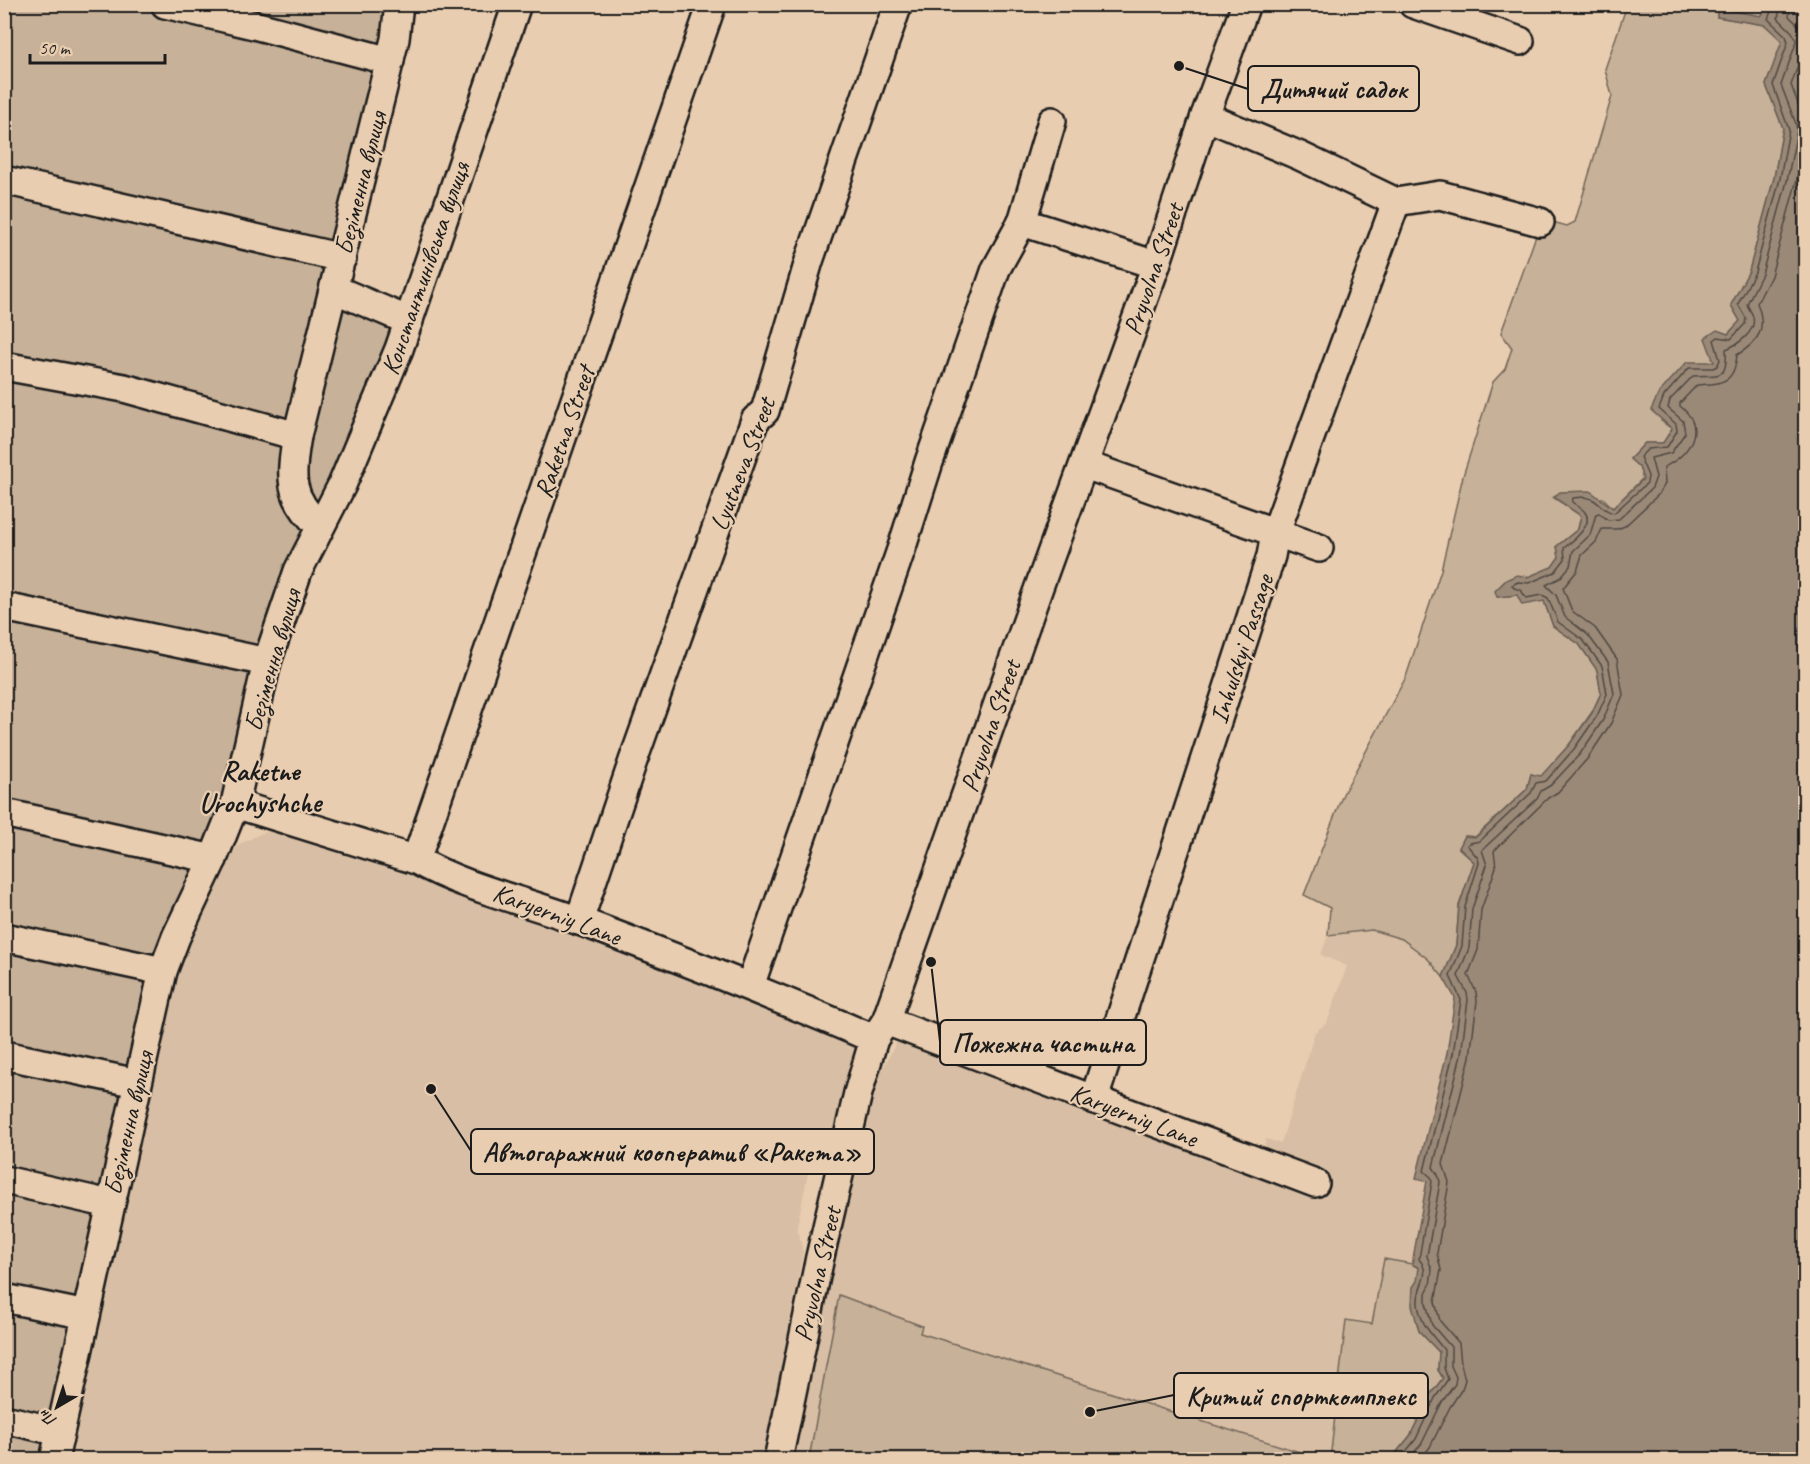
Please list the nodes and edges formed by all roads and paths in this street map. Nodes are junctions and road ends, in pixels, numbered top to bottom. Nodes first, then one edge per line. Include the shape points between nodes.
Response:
1 (165, 4) edge
2 (399, 4) edge
3 (517, 4) edge
4 (712, 4) edge
5 (898, 4) edge
6 (1246, 4) edge
7 (1413, 4) edge
8 (1520, 41) dead end
9 (390, 61) junction
10 (1205, 116) junction
11 (1052, 121) dead end
12 (4, 180) edge
13 (1396, 202) junction
14 (1022, 222) junction
15 (1540, 222) dead end
16 (342, 258) junction
17 (1156, 265) junction
18 (334, 289) junction
19 (409, 321) junction
20 (4, 366) edge
21 (297, 436) junction
22 (1085, 465) junction
23 (321, 526) junction
24 (1275, 534) junction
25 (1319, 548) dead end
26 (4, 607) edge
27 (267, 662) junction
28 (235, 804) junction
29 (4, 813) edge
30 (213, 859) junction
31 (416, 860) junction
32 (579, 921) junction
33 (4, 937) edge
34 (163, 971) junction
35 (750, 986) junction
36 (880, 1030) junction
37 (4, 1055) edge
38 (137, 1083) junction
39 (1094, 1099) junction
40 (4, 1180) edge
41 (1315, 1183) dead end
42 (110, 1204) junction
43 (4, 1298) edge
44 (86, 1315) junction
45 (4, 1419) edge
46 (60, 1432) junction
47 (54, 1460) edge
48 (778, 1460) edge

1 - 9 street
2 - 9 street, Безіменна вулиця
3 - 19 street, Константинівська вулиця
4 - 31 street, Raketna Street
5 - 32 street, Lyutneva Street via 809,261 765,411 755,420
6 - 10 street, Pryvolna Street
7 - 8 street
9 - 16 street, Безіменна вулиця
10 - 13 street
10 - 17 street, Pryvolna Street
11 - 14 street
12 - 16 street
13 - 15 street via 1440,195
13 - 24 street, Inhulskyi Passage
14 - 17 street
14 - 35 street via 996,269
16 - 18 street, Безіменна вулиця
17 - 22 street, Pryvolna Street
18 - 19 street
18 - 21 street, Безіменна вулиця
19 - 23 street, Константинівська вулиця via 342,485
20 - 21 street via 124,388
21 - 23 street, Безіменна вулиця via 293,482 305,513
22 - 24 street
22 - 36 street, Pryvolna Street
23 - 27 street, Безіменна вулиця via 298,572
24 - 25 street
24 - 39 street, Inhulskyi Passage via 1268,567
26 - 27 street
27 - 28 street, Безіменна вулиця
28 - 30 street, Безіменна вулиця
28 - 31 street, Karyerniy Lane
29 - 30 street
30 - 34 street, Безіменна вулиця
31 - 32 street, Karyerniy Lane via 438,873
32 - 35 street, Karyerniy Lane
33 - 34 street
34 - 38 street, Безіменна вулиця
35 - 36 street, Karyerniy Lane
36 - 39 street, Karyerniy Lane
36 - 48 street, Pryvolna Street via 858,1093
37 - 38 street
38 - 42 street, Безіменна вулиця
39 - 41 street, Karyerniy Lane
40 - 42 street
42 - 44 street, Безіменна вулиця
43 - 44 street
44 - 46 street, Безіменна вулиця
45 - 46 street
46 - 47 street, Безіменна вулиця

